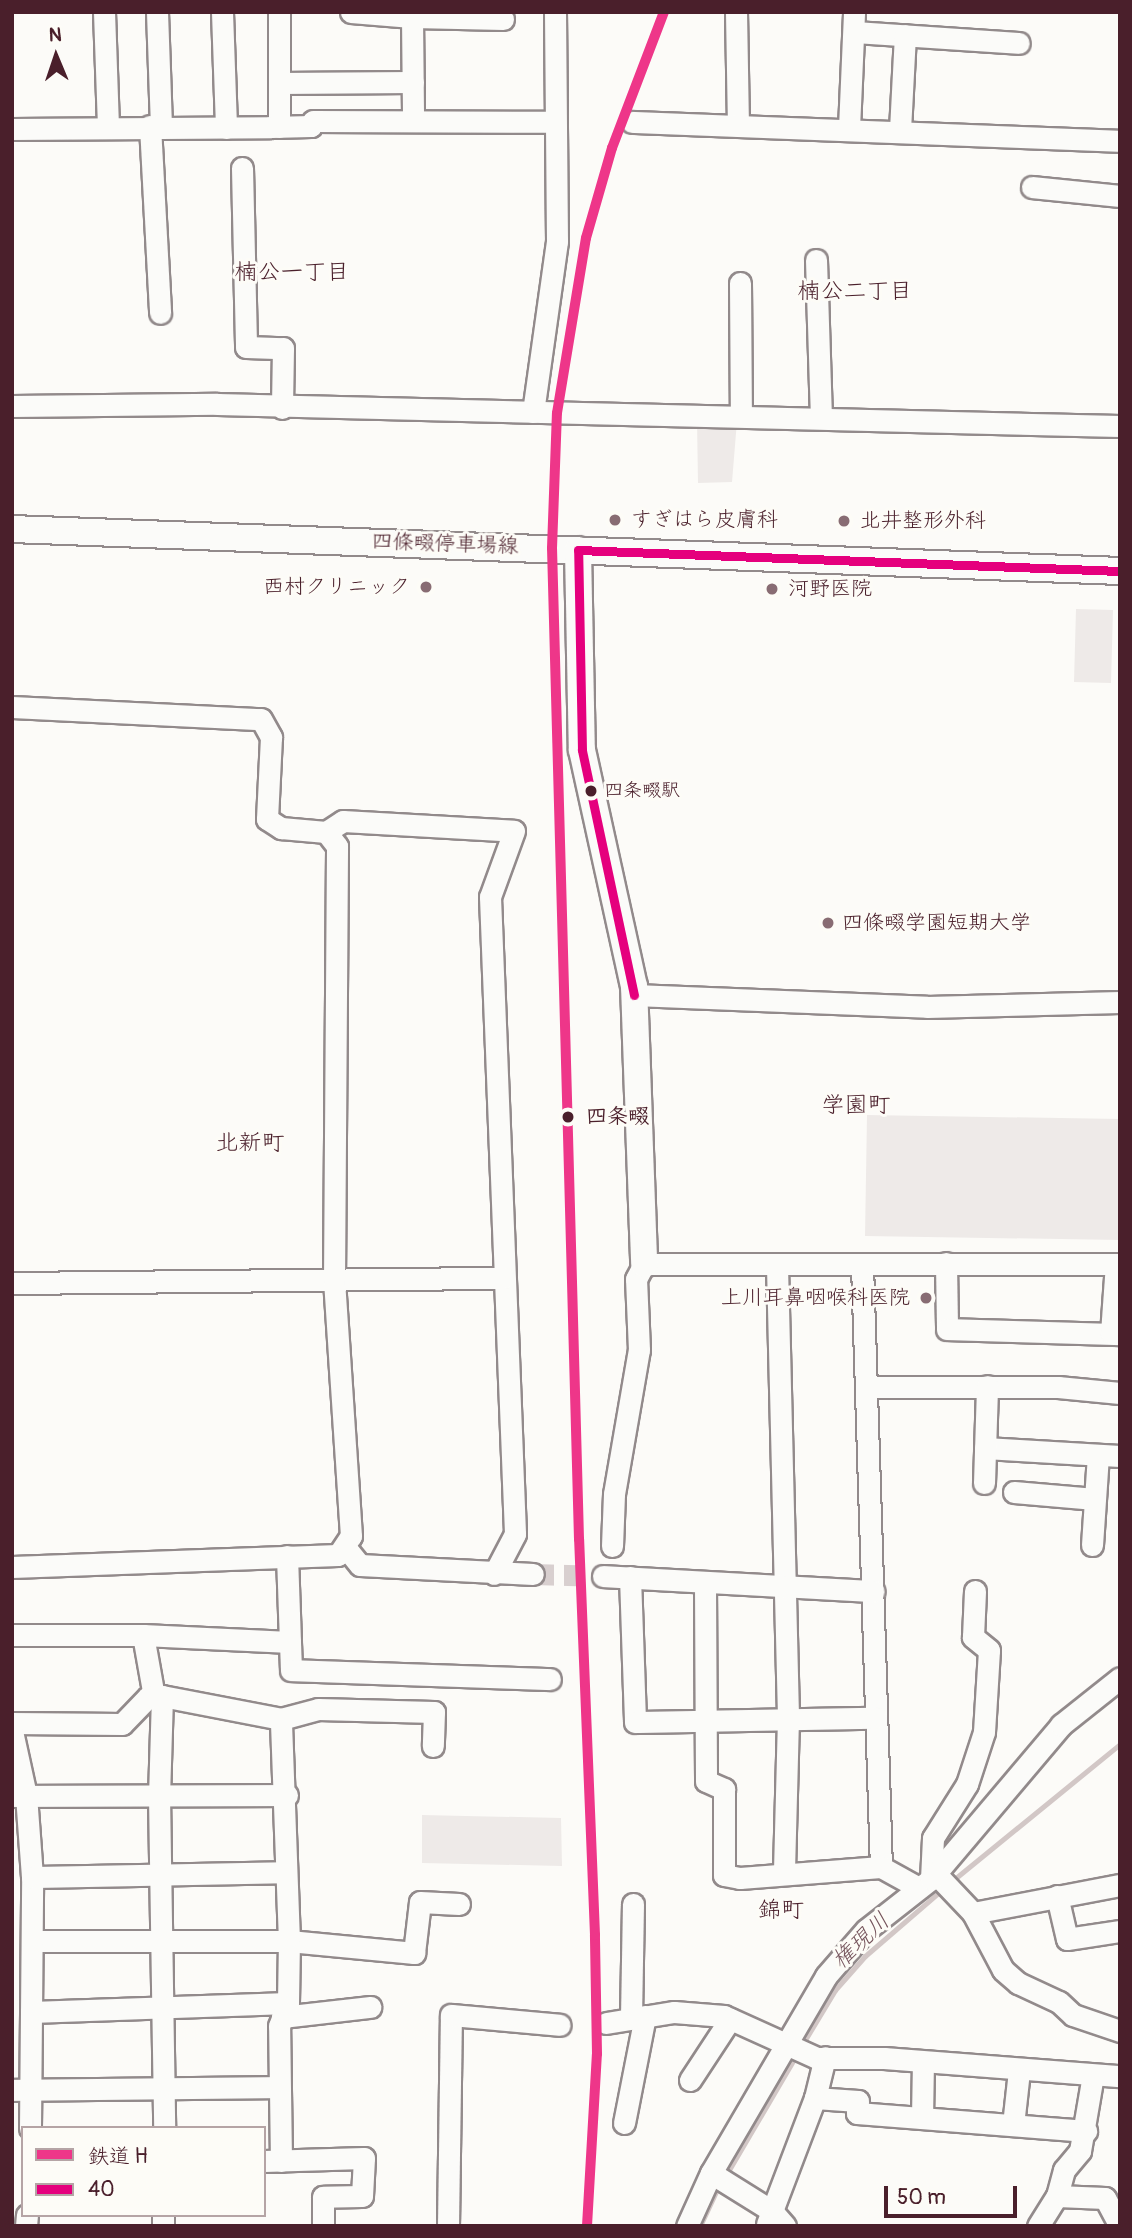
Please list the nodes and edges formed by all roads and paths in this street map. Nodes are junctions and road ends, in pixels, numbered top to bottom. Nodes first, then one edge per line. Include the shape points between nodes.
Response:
1 (104, 12) edge
2 (157, 12) edge
3 (222, 12) edge
4 (279, 12) edge
5 (351, 12) edge
6 (555, 12) edge
7 (736, 12) edge
8 (412, 17) junction
9 (503, 19) dead end
10 (854, 22) edge
11 (905, 35) junction
12 (1019, 43) dead end
13 (413, 82) junction
14 (279, 83) junction
15 (413, 120) junction
16 (554, 122) junction
17 (632, 122) dead end
18 (738, 125) junction
19 (156, 126) junction
20 (108, 127) junction
21 (279, 127) junction
22 (226, 128) junction
23 (849, 128) junction
24 (12, 129) edge
25 (900, 130) junction
26 (1120, 141) edge
27 (242, 168) dead end
28 (1032, 187) dead end
29 (1120, 196) edge
30 (816, 260) dead end
31 (740, 283) dead end
32 (160, 313) dead end
33 (12, 406) edge
34 (282, 408) junction
35 (533, 412) junction
36 (741, 415) junction
37 (821, 418) junction
38 (1120, 426) edge
39 (12, 529) edge
40 (578, 550) junction
41 (1120, 571) edge
42 (12, 707) edge
43 (326, 832) junction
44 (634, 995) junction
45 (1120, 1002) edge
46 (947, 1262) junction
47 (644, 1264) junction
48 (862, 1264) junction
49 (777, 1266) junction
50 (1118, 1271) edge
51 (504, 1278) junction
52 (334, 1280) junction
53 (12, 1283) edge
54 (1115, 1333) edge
55 (987, 1386) junction
56 (867, 1387) junction
57 (1120, 1393) edge
58 (985, 1448) junction
59 (1098, 1455) junction
60 (1120, 1457) edge
61 (984, 1483) dead end
62 (1014, 1492) dead end
63 (1095, 1499) junction
64 (1092, 1545) dead end
65 (612, 1546) dead end
66 (346, 1548) junction
67 (287, 1556) junction
68 (12, 1567) edge
69 (494, 1574) junction
70 (533, 1574) tunnel mouth
71 (603, 1576) tunnel mouth
72 (630, 1577) junction
73 (705, 1585) junction
74 (785, 1589) junction
75 (874, 1591) junction
76 (975, 1591) dead end
77 (12, 1635) edge
78 (143, 1635) junction
79 (290, 1642) junction
80 (1120, 1678) edge
81 (550, 1679) dead end
82 (158, 1696) junction
83 (788, 1718) junction
84 (876, 1718) junction
85 (281, 1719) junction
86 (705, 1719) junction
87 (12, 1723) edge
88 (12, 1731) edge
89 (433, 1746) dead end
90 (159, 1795) junction
91 (286, 1795) junction
92 (19, 1796) edge
93 (881, 1867) junction
94 (286, 1872) junction
95 (784, 1872) junction
96 (161, 1873) junction
97 (32, 1877) junction
98 (936, 1884) junction
99 (1120, 1885) edge
100 (1057, 1896) junction
101 (459, 1904) dead end
102 (633, 1904) dead end
103 (973, 1913) junction
104 (1120, 1931) edge
105 (162, 1938) junction
106 (33, 1941) junction
107 (289, 1941) junction
108 (370, 2007) dead end
109 (163, 2010) junction
110 (285, 2010) junction
111 (31, 2012) junction
112 (638, 2017) junction
113 (730, 2019) junction
114 (606, 2024) dead end
115 (560, 2025) dead end
116 (1120, 2031) edge
117 (802, 2050) junction
118 (923, 2062) junction
119 (1019, 2071) junction
120 (1093, 2075) junction
121 (1120, 2076) edge
122 (690, 2080) dead end
123 (277, 2087) junction
124 (164, 2089) junction
125 (21, 2090) edge
126 (815, 2098) junction
127 (922, 2118) junction
128 (624, 2123) dead end
129 (1013, 2125) junction
130 (30, 2126) edge
131 (164, 2126) edge
132 (1086, 2131) junction
133 (272, 2161) edge
134 (719, 2178) junction
135 (1057, 2196) junction
136 (774, 2221) edge
137 (1120, 2223) edge
138 (323, 2226) edge
139 (448, 2226) edge
140 (687, 2226) edge
141 (1038, 2226) edge

1 - 20 street
2 - 19 street
3 - 22 street
4 - 14 street
5 - 8 street
6 - 16 street
7 - 18 street
8 - 9 street
8 - 13 street
10 - 11 street
10 - 23 street
11 - 12 street
11 - 25 street
13 - 14 street
13 - 15 street
14 - 21 street
15 - 16 street
15 - 21 street via 313,121 312,126
16 - 35 street via 557,241
17 - 18 street
18 - 23 street
19 - 20 street
19 - 22 street
19 - 32 street
20 - 24 street
21 - 22 street
23 - 25 street
25 - 26 street
27 - 34 street via 246,347 283,348
28 - 29 street
30 - 37 street
31 - 36 street
33 - 34 street
34 - 35 street
35 - 36 street
36 - 37 street
37 - 38 street
39 - 40 main road, 四條畷停車場線
40 - 41 main road, 四條畷停車場線
40 - 44 main road via 582,750
42 - 43 street via 261,719 271,737 267,819 281,828
43 - 51 street via 344,821 513,831 490,897
43 - 52 street via 337,846
44 - 45 street via 927,1007
44 - 47 main road
46 - 48 street
46 - 50 street
46 - 54 street via 947,1329
47 - 49 street
47 - 65 street via 636,1279 639,1350 614,1494
48 - 49 street
48 - 56 street
49 - 74 street
50 - 54 street
51 - 52 street
51 - 69 street via 514,1534
52 - 53 street
52 - 66 street via 351,1536
55 - 56 street
55 - 57 street
55 - 58 street
56 - 75 street
58 - 59 street
58 - 61 street
59 - 60 street
59 - 63 street
62 - 63 street
63 - 64 street
66 - 67 street via 338,1555
66 - 69 street via 360,1565
67 - 68 street
67 - 79 street
69 - 70 street
71 - 72 street
72 - 73 street
72 - 86 street via 635,1722
73 - 74 street
73 - 86 street
74 - 75 street
74 - 83 street
75 - 84 street
76 - 98 street via 973,1637 989,1650 984,1732 967,1784 933,1838
77 - 78 street
78 - 79 street
78 - 82 street
79 - 81 street via 291,1670
80 - 98 street via 1061,1725
82 - 85 street
82 - 87 street via 122,1724
82 - 90 street
83 - 84 street
83 - 86 street
83 - 95 street
84 - 93 street
85 - 89 street via 318,1709 434,1712
85 - 91 street
86 - 95 street via 706,1781 724,1788 724,1875 740,1878
88 - 92 street
90 - 91 street
90 - 92 street
90 - 96 street
91 - 94 street
92 - 97 street
93 - 95 street
93 - 98 street
94 - 96 street
94 - 107 street
96 - 97 street
96 - 105 street
97 - 106 street
98 - 103 street
98 - 117 street via 866,1930 826,1976
99 - 100 street
100 - 103 street
100 - 104 street via 1067,1939
101 - 107 street via 420,1902 414,1953
102 - 112 street
103 - 116 street via 1003,1970 1018,1983 1059,2002 1073,2015
105 - 106 street
105 - 107 street
105 - 109 street
106 - 111 street
107 - 110 street
108 - 110 street
109 - 110 street
109 - 111 street
109 - 124 street
110 - 123 street
111 - 125 street
112 - 113 street via 674,2012
112 - 114 street
112 - 128 street
113 - 117 street
113 - 122 street
115 - 139 street via 451,2015
117 - 118 street
117 - 126 street
117 - 134 street
118 - 119 street
118 - 127 street
119 - 120 street
119 - 129 street
120 - 121 street
120 - 132 street
123 - 124 street
123 - 133 street
124 - 125 street
124 - 131 street
125 - 130 street
126 - 127 street via 858,2101 857,2113
126 - 136 street
127 - 129 street
129 - 132 street
132 - 135 street via 1080,2151 1063,2170
133 - 138 street via 365,2158 362,2196 323,2197
134 - 136 street
134 - 140 street
135 - 137 street via 1105,2197
135 - 141 street

